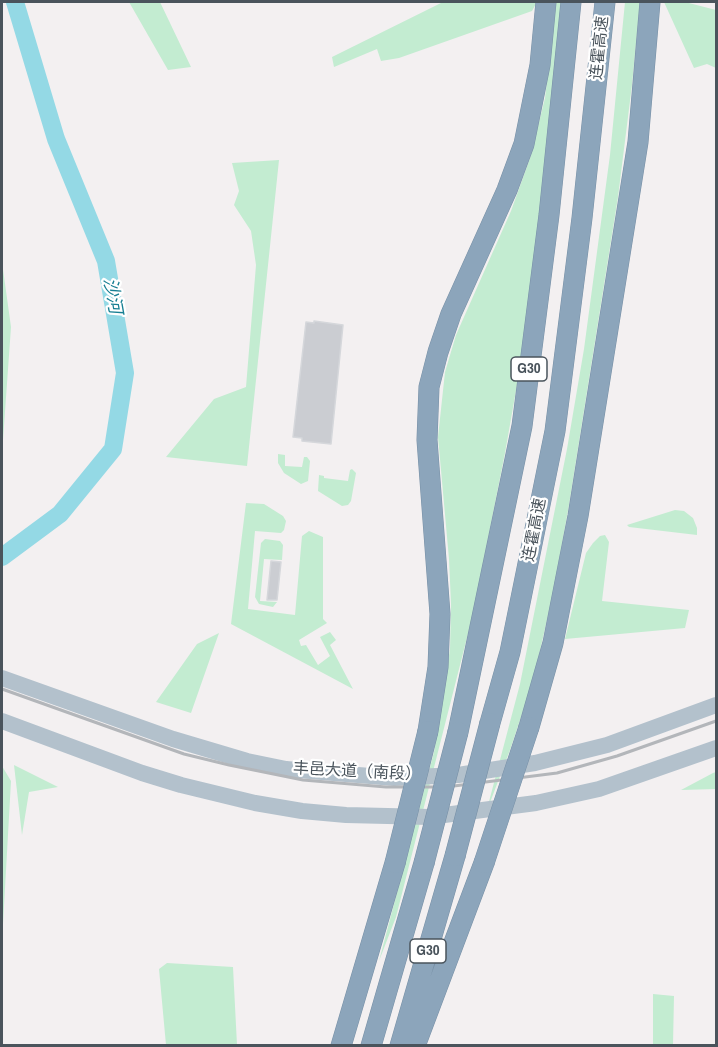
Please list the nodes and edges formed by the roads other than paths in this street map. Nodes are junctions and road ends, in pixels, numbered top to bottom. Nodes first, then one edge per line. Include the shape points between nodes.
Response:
1 (546, 2) edge
2 (571, 2) edge
3 (605, 2) edge
4 (650, 2) edge
5 (2, 678) edge
6 (717, 705) edge
7 (2, 721) edge
8 (717, 748) edge
9 (341, 1046) edge
10 (371, 1046) edge
11 (400, 1046) edge
12 (415, 1046) edge

1 - 9 highway, bridge via 540,65 524,144 452,314 429,387 427,440 440,614 438,667 429,731
2 - 10 highway, 连霍高速 / G30, bridge via 522,426 458,732
3 - 11 highway, 连霍高速 / G30, bridge via 555,431 510,652
4 - 12 highway, bridge via 638,142 578,516 553,643 484,863
5 - 6 main road, 丰邑大道（南段） via 173,740 247,761 286,769 394,778 458,775 535,763 607,745
7 - 8 main road via 181,785 255,803 346,815 429,817 536,803 598,789

